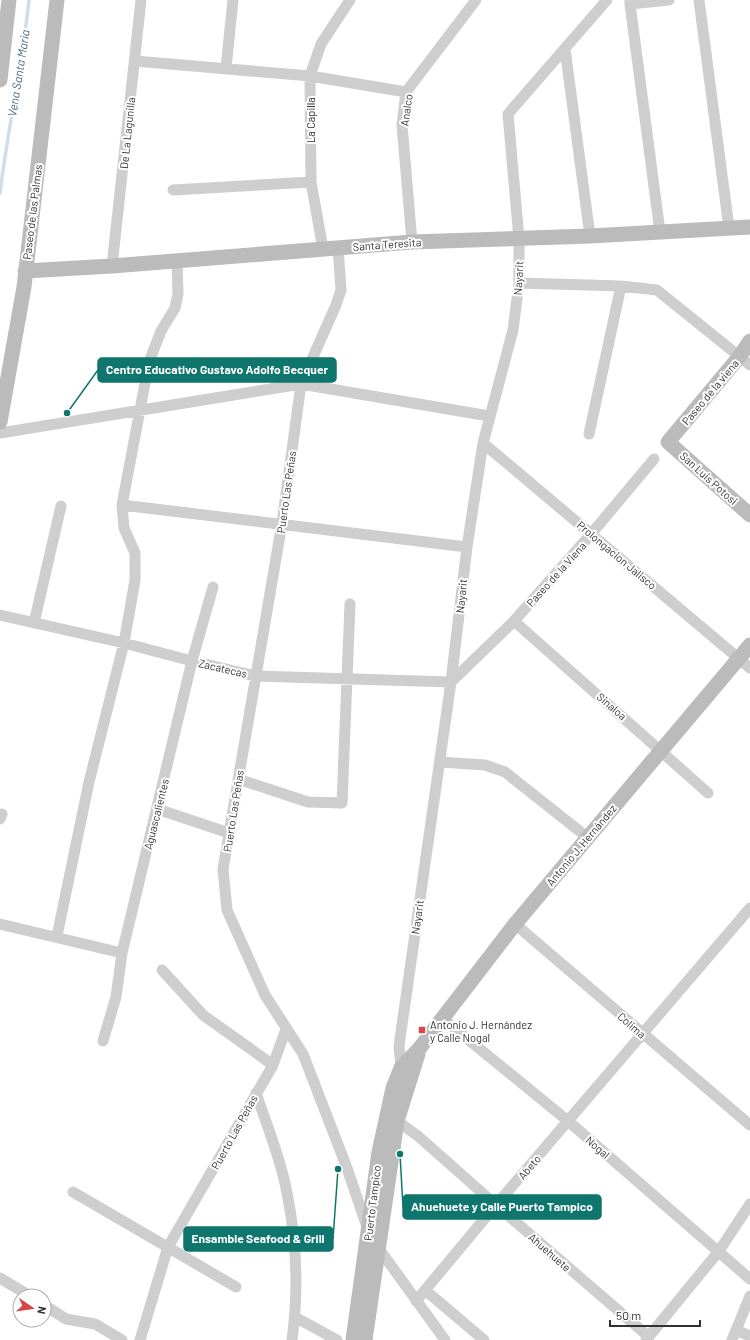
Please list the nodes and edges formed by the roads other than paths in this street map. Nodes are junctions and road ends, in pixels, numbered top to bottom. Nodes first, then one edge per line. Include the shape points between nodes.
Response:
1 (9, 0) edge
2 (57, 0) edge
3 (141, 0) edge
4 (233, 0) edge
5 (350, 0) edge
6 (476, 0) edge
7 (607, 0) edge
8 (669, 0) edge
9 (699, 0) edge
10 (630, 2) edge
11 (565, 49) junction
12 (135, 61) junction
13 (226, 68) junction
14 (310, 76) junction
15 (0, 80) edge
16 (406, 92) junction
17 (311, 182) junction
18 (173, 190) dead end
19 (750, 227) edge
20 (728, 228) junction
21 (660, 232) junction
22 (590, 236) junction
23 (519, 239) junction
24 (412, 242) junction
25 (338, 247) junction
26 (323, 249) junction
27 (177, 261) junction
28 (112, 266) junction
29 (25, 271) junction
30 (519, 283) junction
31 (621, 286) junction
32 (750, 341) edge
33 (745, 361) edge
34 (301, 384) junction
35 (141, 410) junction
36 (490, 416) junction
37 (0, 422) edge
38 (0, 433) edge
39 (589, 434) dead end
40 (483, 442) junction
41 (668, 442) joint
42 (654, 459) dead end
43 (122, 505) junction
44 (61, 506) dead end
45 (750, 515) edge
46 (282, 523) junction
47 (592, 534) junction
48 (467, 547) junction
49 (213, 587) dead end
50 (350, 604) dead end
51 (0, 615) edge
52 (514, 621) junction
53 (34, 623) junction
54 (124, 643) junction
55 (750, 645) edge
56 (192, 662) junction
57 (744, 663) edge
58 (255, 676) junction
59 (347, 679) junction
60 (451, 682) junction
61 (662, 750) junction
62 (440, 762) junction
63 (238, 779) junction
64 (708, 793) dead end
65 (157, 809) junction
66 (229, 832) junction
67 (587, 837) junction
68 (750, 908) edge
69 (0, 924) edge
70 (515, 924) junction
71 (57, 936) junction
72 (122, 953) junction
73 (162, 970) dead end
74 (442, 1018) junction
75 (286, 1030) junction
76 (641, 1034) junction
77 (103, 1041) dead end
78 (273, 1065) junction
79 (406, 1072) junction
80 (256, 1092) junction
81 (397, 1121) junction
82 (568, 1121) junction
83 (750, 1125) edge
84 (73, 1192) dead end
85 (750, 1204) edge
86 (496, 1205) junction
87 (368, 1233) junction
88 (168, 1248) junction
89 (378, 1248) junction
90 (719, 1251) junction
91 (0, 1278) edge
92 (750, 1279) edge
93 (236, 1286) dead end
94 (17, 1288) edge
95 (425, 1290) junction
96 (750, 1296) edge
97 (416, 1301) junction
98 (52, 1310) edge
99 (295, 1317) junction
100 (734, 1335) edge
101 (750, 1336) edge
102 (648, 1339) edge
103 (122, 1340) edge
104 (140, 1340) edge
105 (292, 1340) edge
106 (337, 1340) edge
107 (353, 1340) edge
108 (365, 1340) edge
109 (445, 1340) edge
110 (484, 1340) edge

1 - 15 street
2 - 29 street, Paseo de las Palmas
3 - 12 street, De La Lagunilla
4 - 13 street
5 - 14 street, La Capilla via 321,44
6 - 16 street, Analco
7 - 11 street
8 - 10 street
9 - 20 street
10 - 21 street
11 - 22 street
11 - 23 street, Nayarit via 508,114
12 - 13 street
12 - 28 street, De La Lagunilla
13 - 14 street
14 - 16 street
14 - 17 street, La Capilla
16 - 24 street, Analco via 402,125
17 - 18 street
17 - 26 street, La Capilla
19 - 20 street, Santa Teresita
20 - 21 street, Santa Teresita
21 - 22 street, Santa Teresita
22 - 23 street, Santa Teresita
23 - 24 street, Santa Teresita
23 - 30 street, Nayarit
24 - 25 street, Santa Teresita
25 - 26 street, Santa Teresita
25 - 34 street, Puerto Las Peñas via 341,290 339,298
26 - 27 street, Santa Teresita
27 - 28 street, Santa Teresita
27 - 35 street via 178,294 175,308 161,330 149,362
28 - 29 street, Santa Teresita
29 - 37 street, Paseo de las Palmas
30 - 31 street
30 - 36 street, Nayarit via 513,330
31 - 33 street via 657,290
31 - 39 street
32 - 33 street, Paseo de la viena
33 - 41 street, Paseo de la viena
34 - 35 street
34 - 36 street
34 - 46 street, Puerto Las Peñas
35 - 38 street
35 - 43 street
36 - 40 street, Nayarit
40 - 47 street, Prolongacion Jalisco
40 - 48 street, Nayarit
41 - 45 street, San Luis Potosi
42 - 47 street, Paseo de la Viena
43 - 46 street
43 - 54 street via 124,528 135,552 136,580
44 - 53 street
46 - 48 street
46 - 58 street, Puerto Las Peñas
47 - 52 street, Paseo de la Viena
47 - 57 street, Prolongacion Jalisco
48 - 60 street, Nayarit
49 - 56 street, Aguascalientes
50 - 59 street
51 - 53 street, Zacatecas
52 - 60 street, Paseo de la Viena
52 - 61 street, Sinaloa
53 - 54 street, Zacatecas
54 - 56 street, Zacatecas
54 - 71 street via 89,782
55 - 57 street, Antonio J. Hernández
56 - 58 street, Zacatecas
56 - 65 street, Aguascalientes
57 - 61 street, Antonio J. Hernández
58 - 59 street, Zacatecas
58 - 63 street, Puerto Las Peñas
59 - 60 street, Zacatecas
59 - 63 street via 342,803 308,802
60 - 62 street, Nayarit
61 - 64 street, Sinaloa
61 - 67 street, Antonio J. Hernández
62 - 67 street via 485,765 505,772
62 - 79 street, Nayarit via 399,1046
63 - 66 street, Puerto Las Peñas
65 - 66 street
65 - 72 street, Aguascalientes
66 - 75 street, Puerto Las Peñas via 224,869 227,910 264,995
67 - 70 street, Antonio J. Hernández
68 - 76 street, Abeto
69 - 71 street
70 - 74 street, Antonio J. Hernández
70 - 76 street, Colima
71 - 72 street
72 - 77 street, Aguascalientes via 116,997
73 - 78 street via 203,1015
74 - 79 street, Antonio J. Hernández
74 - 82 street, Nogal
75 - 78 street, Puerto Las Peñas
75 - 87 street via 303,1054 314,1080
76 - 82 street, Abeto
76 - 83 street, Colima
78 - 80 street, Puerto Las Peñas
79 - 81 street, Puerto Tampico
79 - 87 street, Puerto Tampico via 393,1088 379,1152
80 - 88 street, Puerto Las Peñas
80 - 99 street via 286,1187 297,1253
81 - 86 street, Ahuehuete via 418,1136
81 - 89 street, Puerto Tampico
82 - 86 street, Abeto
82 - 90 street, Nogal
84 - 88 street
85 - 90 street
86 - 95 street, Abeto
86 - 102 street, Ahuehuete
87 - 89 street
87 - 107 street, Puerto Tampico
88 - 93 street
88 - 104 street, Puerto Las Peñas
89 - 97 street
89 - 108 street, Puerto Tampico
90 - 92 street, Nogal
90 - 102 street
91 - 94 street
95 - 97 street, Abeto
95 - 110 street
96 - 100 street
97 - 109 street
98 - 103 street via 66,1319 95,1324
99 - 105 street
99 - 106 street
100 - 101 street

